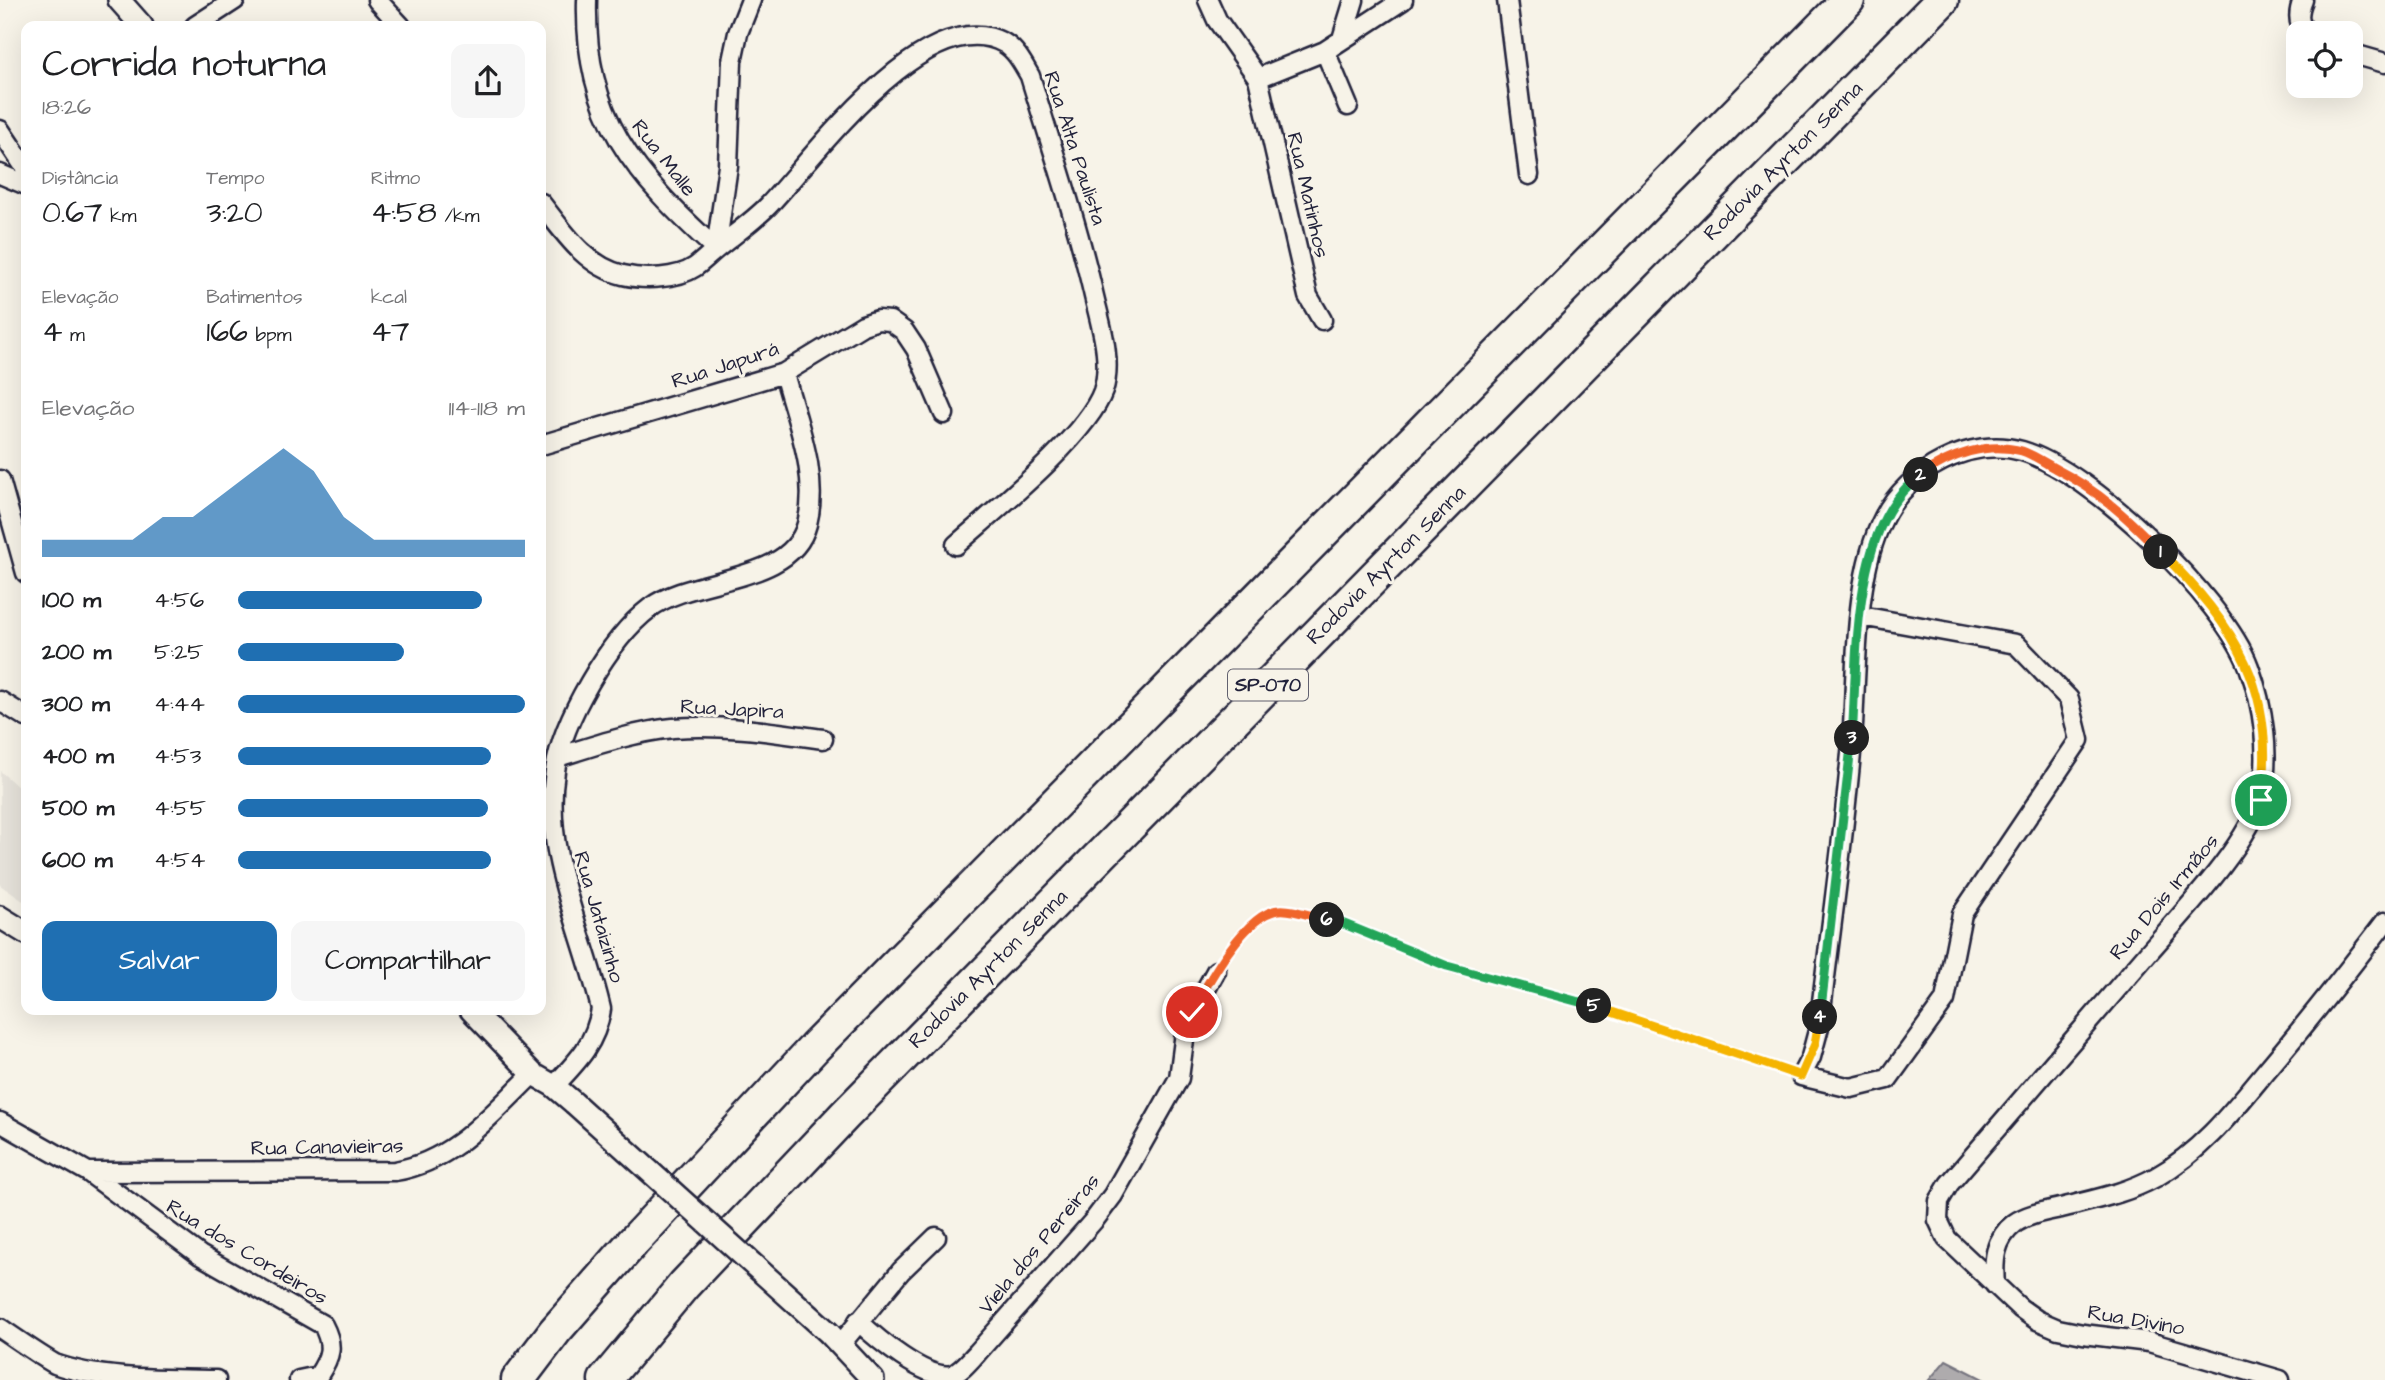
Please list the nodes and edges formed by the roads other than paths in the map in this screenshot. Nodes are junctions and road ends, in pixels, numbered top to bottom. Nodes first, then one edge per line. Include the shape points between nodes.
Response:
1 (119, 0) edge
2 (235, 0) edge
3 (377, 0) edge
4 (587, 0) edge
5 (751, 0) edge
6 (1208, 0) edge
7 (1354, 0) edge
8 (1403, 0) edge
9 (1507, 0) edge
10 (1848, 0) edge
11 (1942, 0) edge
12 (2303, 0) edge
13 (138, 21) edge
14 (203, 21) edge
15 (396, 21) edge
16 (2300, 21) edge
17 (1342, 39) junction
18 (1325, 51) junction
19 (2363, 57) edge
20 (2385, 63) edge
21 (1258, 78) junction
22 (1348, 106) dead end
23 (0, 130) edge
24 (21, 162) edge
25 (0, 174) edge
26 (1529, 175) dead end
27 (21, 183) edge
28 (546, 209) edge
29 (716, 249) junction
30 (1322, 320) dead end
31 (784, 373) junction
32 (944, 414) dead end
33 (546, 444) edge
34 (0, 480) edge
35 (956, 545) dead end
36 (21, 555) edge
37 (1861, 616) junction
38 (0, 701) edge
39 (21, 714) edge
40 (823, 739) dead end
41 (558, 757) junction
42 (0, 917) edge
43 (2385, 922) edge
44 (21, 930) edge
45 (1216, 971) road end
46 (476, 1015) edge
47 (533, 1074) junction
48 (554, 1086) junction
49 (0, 1122) edge
50 (88, 1172) junction
51 (936, 1237) dead end
52 (1996, 1285) junction
53 (858, 1321) junction
54 (0, 1328) edge
55 (835, 1339) junction
56 (216, 1380) edge
57 (299, 1380) edge
58 (517, 1380) edge
59 (605, 1380) edge
60 (873, 1380) edge
61 (2280, 1380) edge

1 - 13 street
2 - 14 street
3 - 15 street
4 - 29 street, Rua Malle via 586,37 597,94 614,134 665,202
5 - 29 street via 732,61 728,166
6 - 21 street
7 - 17 street
8 - 17 street
9 - 26 street
10 - 58 highway, SP-070 via 814,1048 633,1242
11 - 59 highway, Rodovia Ayrton Senna / SP-070 via 845,1115 684,1285
12 - 16 street
17 - 18 street
18 - 21 street
18 - 22 street
19 - 20 street
21 - 30 street, Rua Matinhos via 1308,296
23 - 24 street
25 - 27 street
28 - 29 street, Rua Alta Paulista via 573,244 600,266 623,275 671,276 694,268
29 - 35 street, Rua Alta Paulista via 768,206 857,104 929,50 956,38 984,36 1018,56 1030,76 1080,235 1105,343 1106,375 1097,401 1071,437
31 - 32 street, Rua Japurá via 863,325 890,321 916,349
31 - 33 street, Rua Japurá
31 - 41 street, Rua Jataizinho via 809,472 811,504 797,545 781,560 687,589 650,608 602,662 580,699
34 - 36 street
37 - 37 street, Rua Dois Irmãos via 1852,747 1819,1027 1801,1076 1851,1088 1888,1079 1945,1000 1962,914 2079,740 2069,698 2016,644
37 - 52 street, Rua Dois Irmãos via 1872,542 1885,513 1906,486 1941,461 1973,450 1998,447 2024,452 2084,484 2120,510 2181,571 2236,640 2249,667 2260,712 2266,766 2261,800 2241,840 1939,1201 1938,1220 1947,1238
38 - 39 street
40 - 41 street, Rua Japira via 721,727 672,728 621,737
41 - 48 street, Rua Jataizinho via 555,843 601,1009 589,1047
42 - 44 street
43 - 52 street via 2324,1002 2189,1156 2122,1193 2029,1216 2014,1224 1996,1249
45 - 53 street, Viela dos Pereiras via 1186,1025 1179,1078 1113,1195 977,1353 956,1373 934,1375 896,1353
46 - 47 street
47 - 48 street
47 - 50 street, Rua Canavieiras via 459,1146 415,1168
48 - 55 street, bridge
49 - 50 street, Rua dos Cordeiros
50 - 57 street, Rua dos Cordeiros via 200,1255 323,1325 331,1340 327,1361 318,1376
51 - 53 street
52 - 61 street, Rua Divino via 2020,1308 2059,1329 2149,1342
53 - 55 street
54 - 56 street via 56,1364 83,1373
55 - 60 street

